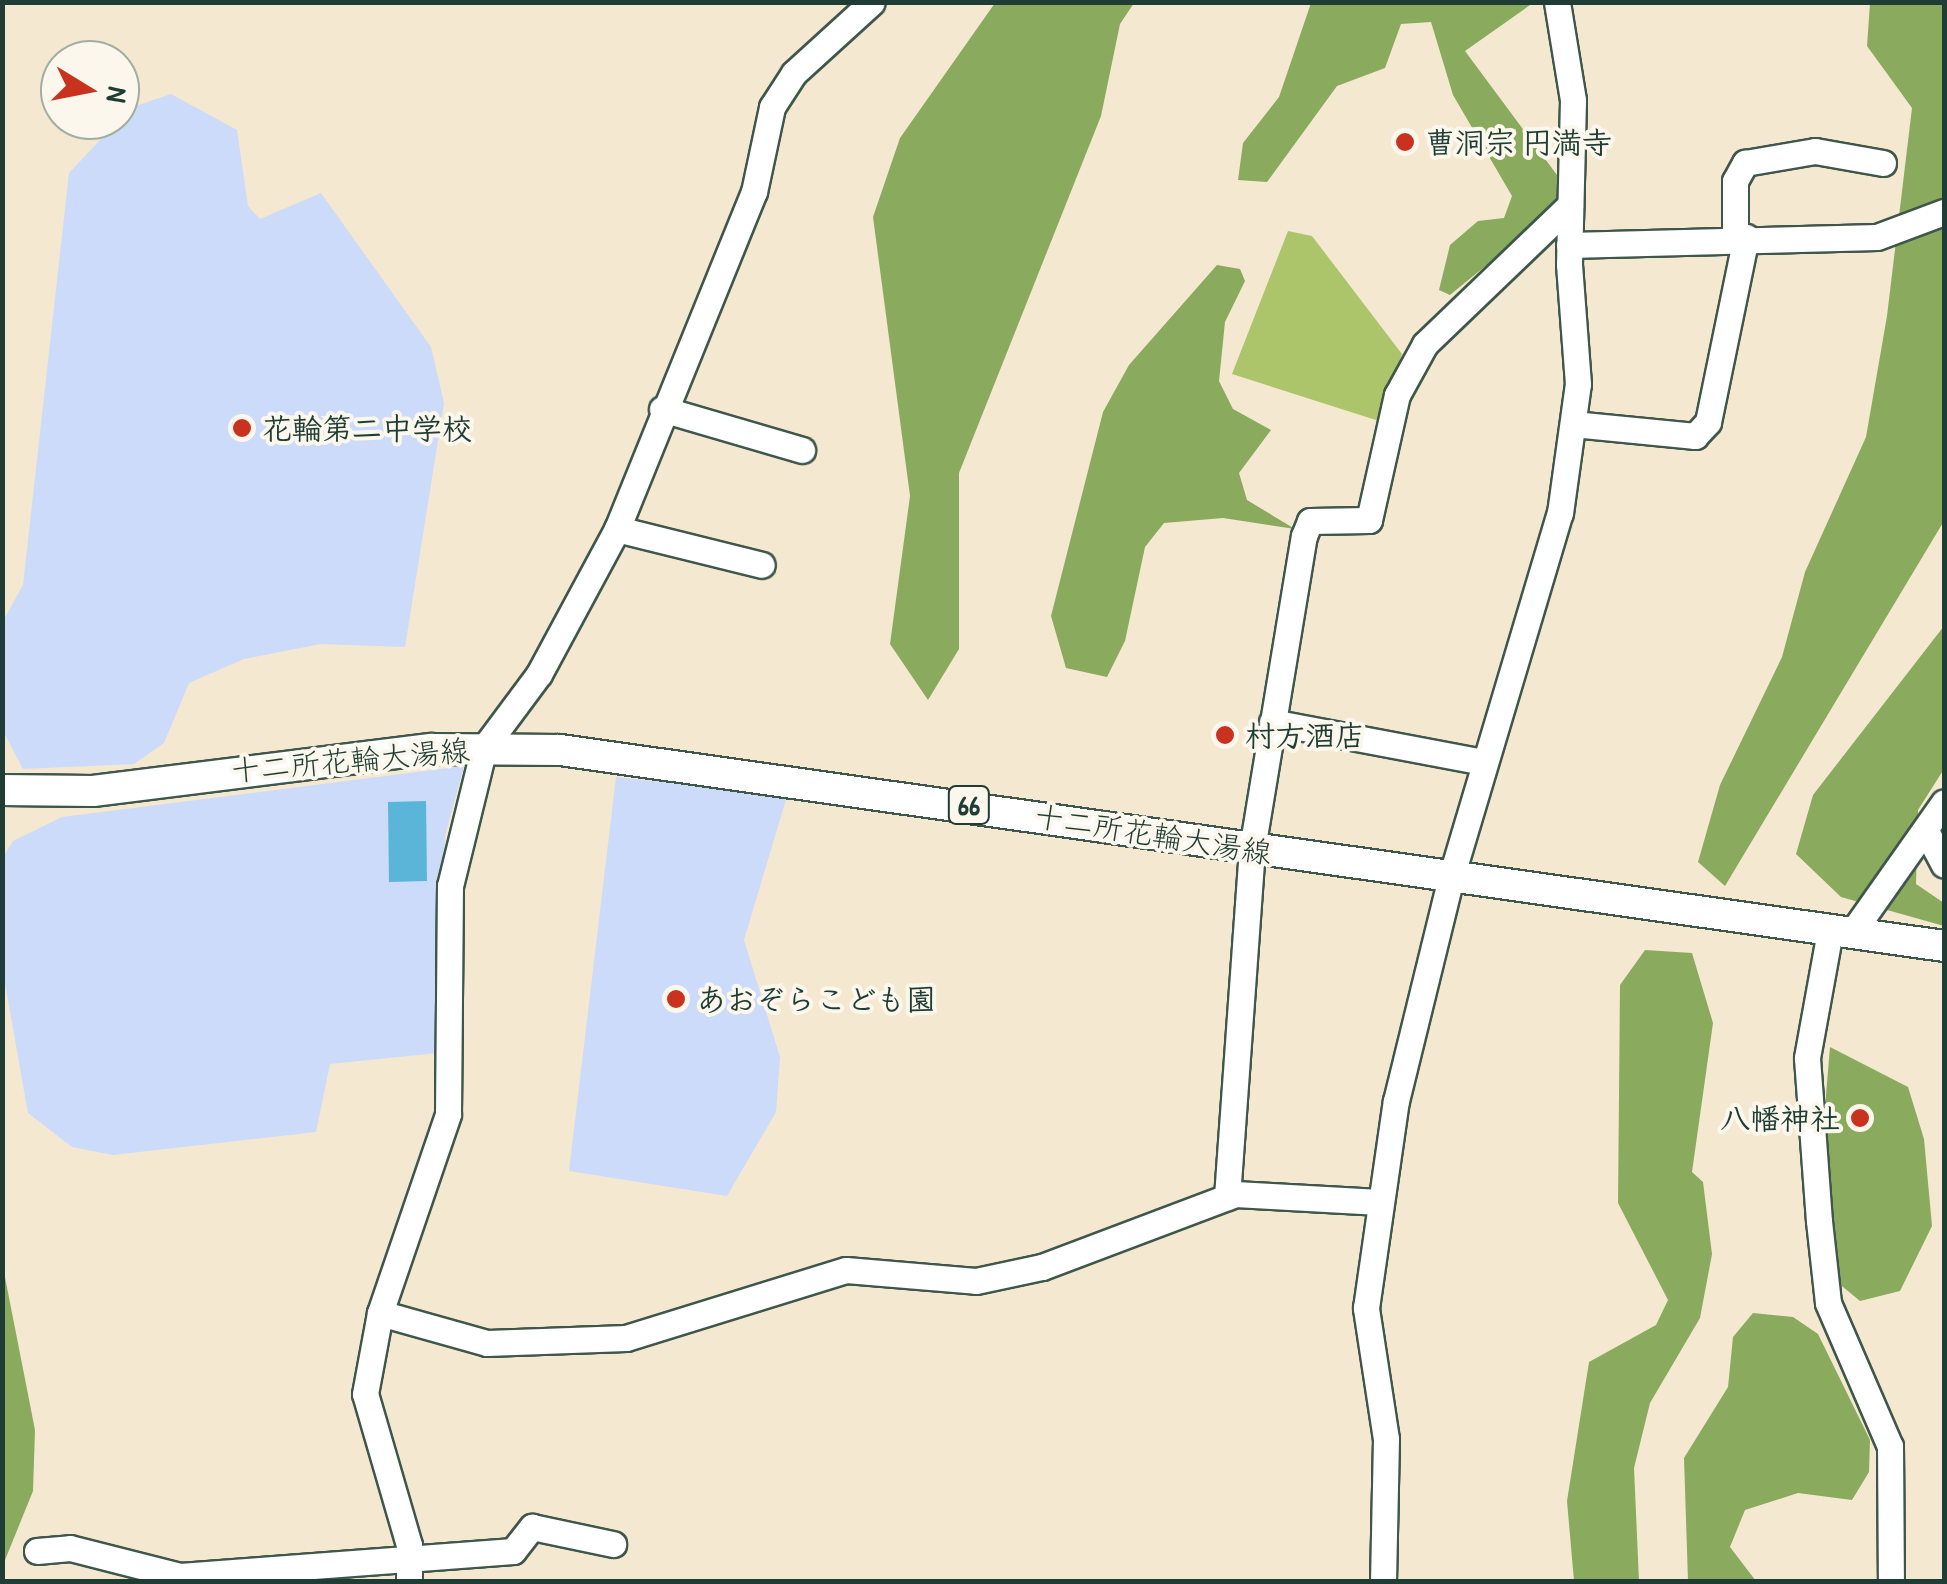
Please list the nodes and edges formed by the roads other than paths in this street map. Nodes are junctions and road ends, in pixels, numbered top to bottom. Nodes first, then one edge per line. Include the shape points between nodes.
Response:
1 (872, 2) edge
2 (1556, 2) edge
3 (1883, 162) dead end
4 (1570, 205) junction
5 (1944, 212) edge
6 (1741, 237) junction
7 (1569, 245) junction
8 (662, 408) junction
9 (1572, 424) junction
10 (802, 450) dead end
11 (617, 529) junction
12 (762, 565) dead end
13 (1272, 722) junction
14 (484, 748) junction
15 (1484, 762) junction
16 (2, 790) edge
17 (1944, 802) edge
18 (1926, 830) junction
19 (1252, 849) junction
20 (1944, 866) edge
21 (1450, 881) junction
22 (1840, 932) junction
23 (1944, 946) edge
24 (1227, 1198) junction
25 (1380, 1202) junction
26 (380, 1314) junction
27 (614, 1544) dead end
28 (37, 1551) dead end
29 (409, 1570) edge
30 (1383, 1582) edge
31 (1891, 1582) edge

1 - 8 street via 794,73 772,106 754,192
2 - 4 street via 1574,100
3 - 6 street via 1815,150 1745,163 1735,181
4 - 7 street
4 - 13 street via 1425,344 1397,395 1369,520 1310,522
5 - 6 street via 1877,238
6 - 7 street
6 - 9 street via 1708,422 1695,436
7 - 9 street
8 - 10 street
8 - 11 street
9 - 15 street via 1560,513
11 - 12 street
11 - 14 street via 539,674
13 - 15 street
13 - 19 street
14 - 16 main road, 十二所花輪大湯線 / 66 via 93,791
14 - 19 main road, 十二所花輪大湯線 / 66 via 894,794
14 - 26 street via 450,886 448,1114
15 - 21 street
17 - 18 street
18 - 20 street
18 - 22 street
19 - 21 main road, 十二所花輪大湯線 / 66
19 - 24 street
21 - 22 main road, 十二所花輪大湯線 / 66
21 - 25 street
22 - 23 main road, 十二所花輪大湯線 / 66
22 - 31 street via 1807,1058 1819,1221 1828,1303 1890,1446
24 - 25 street
24 - 26 street via 1042,1267 976,1282 846,1270 626,1338 487,1342
25 - 30 street via 1366,1308 1386,1439
26 - 29 street via 365,1394
27 - 29 street via 532,1528 513,1551
28 - 29 street via 70,1548 180,1576

